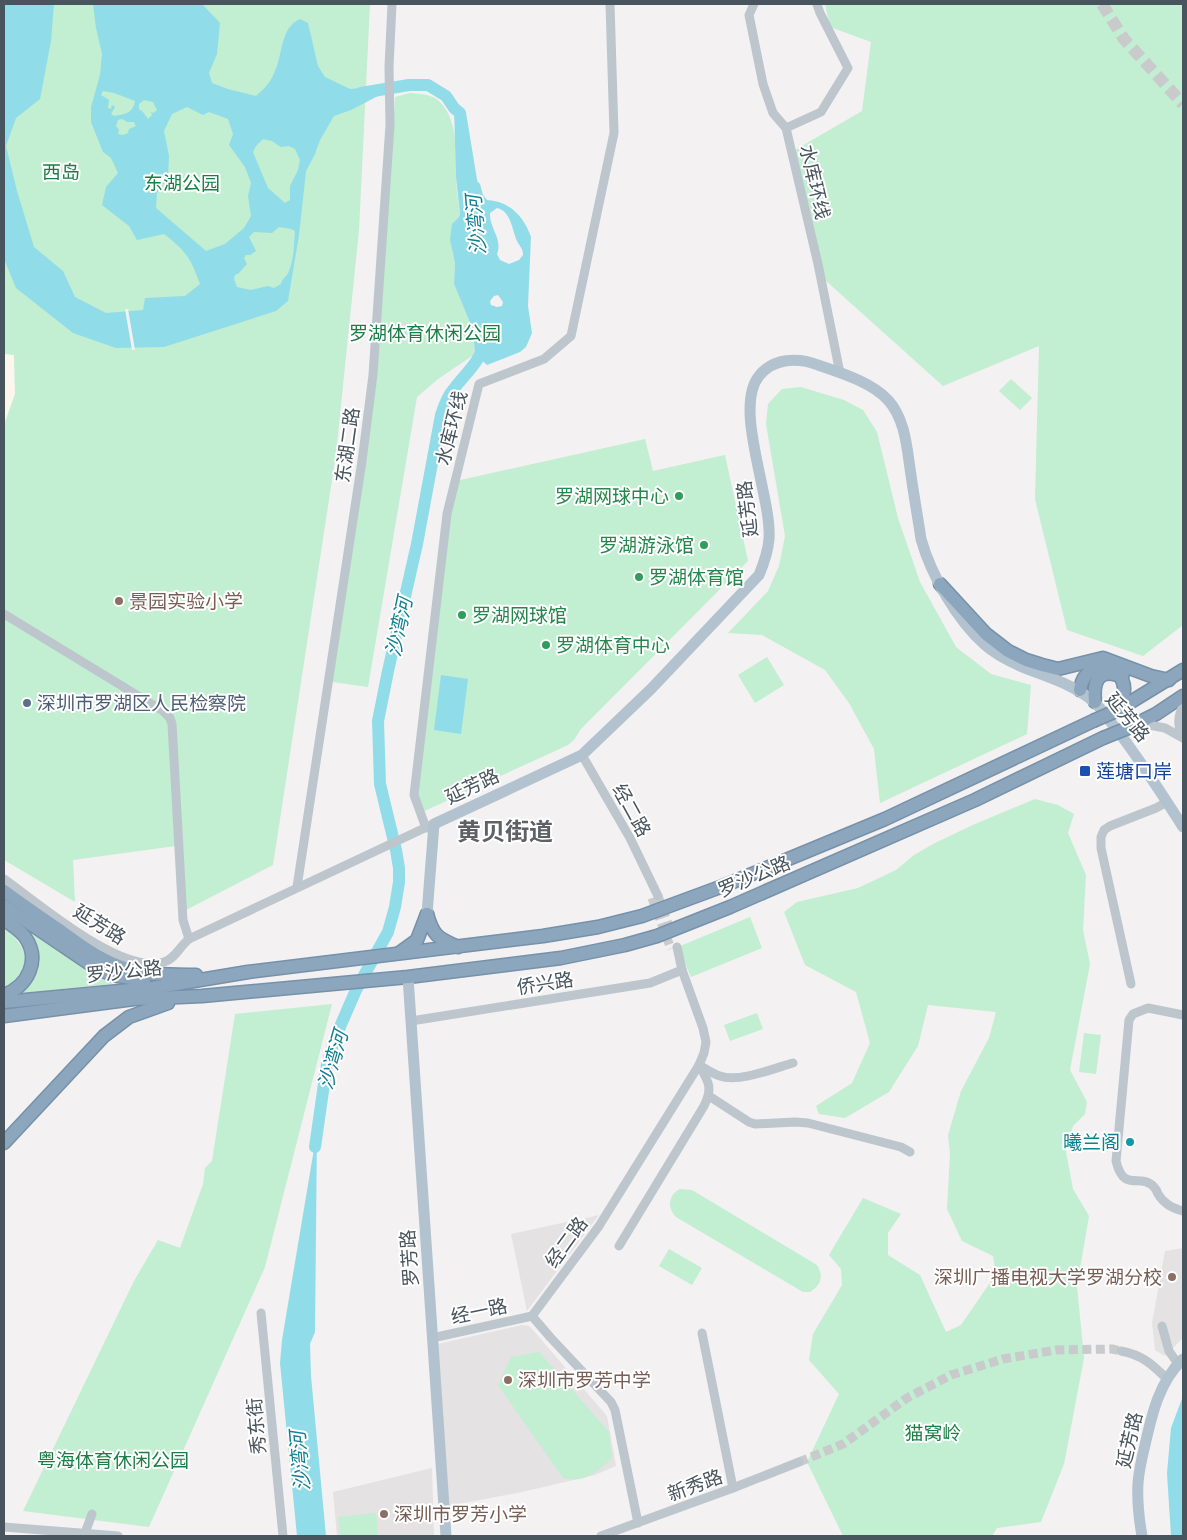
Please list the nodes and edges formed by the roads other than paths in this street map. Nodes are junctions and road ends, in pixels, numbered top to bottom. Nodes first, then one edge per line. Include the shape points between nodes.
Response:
1 (392, 4) edge
2 (610, 4) edge
3 (754, 4) edge
4 (817, 4) edge
5 (786, 128) junction
6 (840, 373) junction
7 (940, 584) junction
8 (4, 614) edge
9 (1183, 670) edge
10 (1169, 680) junction
11 (1080, 690) junction
12 (1183, 696) edge
13 (1095, 702) junction
14 (1183, 706) edge
15 (1116, 711) junction
16 (1133, 726) junction
17 (1183, 738) edge
18 (582, 755) junction
19 (1167, 802) junction
20 (430, 826) junction
21 (1183, 827) edge
22 (4, 879) edge
23 (297, 887) junction
24 (4, 891) edge
25 (655, 897) tunnel mouth
26 (4, 906) edge
27 (427, 914) junction
28 (4, 919) edge
29 (189, 939) junction
30 (458, 947) junction
31 (674, 948) tunnel mouth
32 (398, 954) junction
33 (682, 970) junction
34 (214, 976) junction
35 (403, 978) junction
36 (1132, 984) dead end
37 (4, 995) edge
38 (202, 996) junction
39 (134, 999) junction
40 (4, 1002) edge
41 (4, 1009) edge
42 (1183, 1015) edge
43 (4, 1016) edge
44 (411, 1021) junction
45 (793, 1062) dead end
46 (699, 1065) junction
47 (709, 1096) junction
48 (4, 1143) edge
49 (910, 1152) dead end
50 (1183, 1211) edge
51 (619, 1246) dead end
52 (261, 1313) dead end
53 (532, 1316) junction
54 (1162, 1326) dead end
55 (702, 1333) dead end
56 (432, 1338) junction
57 (1121, 1351) tunnel mouth
58 (1181, 1361) edge
59 (1167, 1379) junction
60 (799, 1462) tunnel mouth
61 (733, 1488) junction
62 (92, 1514) dead end
63 (638, 1523) junction
64 (4, 1527) edge
65 (86, 1533) junction
66 (118, 1536) edge
67 (282, 1536) edge
68 (446, 1536) edge
69 (601, 1536) edge
70 (1142, 1536) edge

1 - 23 street, 东湖二路 via 390,110 373,375
2 - 20 street, 水库环线 via 614,133 571,336 544,359 479,384 456,474 448,514 414,795
3 - 5 street, 水库环线 via 749,15 763,84 773,113
4 - 5 street via 848,68 821,112
5 - 6 street, 水库环线
6 - 7 main road, 延芳路 via 888,400 902,424 921,539
6 - 18 main road, 延芳路 via 814,363 785,360 769,366 758,376 750,391 751,422 770,537 759,575 651,689
7 - 10 highway via 986,634 1026,660 1058,669 1104,658
7 - 11 main road, 延芳路 via 962,620 985,645 1015,664
8 - 29 street via 170,718 183,920
9 - 10 highway
10 - 11 highway via 1148,683 1112,669 1100,668 1084,678
10 - 15 highway
11 - 13 main road, 延芳路
12 - 16 highway
13 - 15 highway via 1094,688 1101,675 1120,676 1125,686
13 - 19 main road, 延芳路
14 - 17 street via 1178,727
15 - 30 highway, 罗沙公路, bridge via 885,819 684,902 598,927
16 - 17 street via 1165,728
16 - 35 highway, 罗沙公路, bridge via 885,840 657,936 561,958
18 - 20 main road, 延芳路
18 - 25 street, 经二路 via 637,852
19 - 21 main road, 延芳路
19 - 36 street via 1110,826 1101,838 1103,860
20 - 23 street, 延芳路
20 - 27 main road
22 - 29 street, 延芳路 via 92,943 126,959 162,963
23 - 29 street, 延芳路
24 - 34 highway via 102,960 118,967 150,973
26 - 34 highway via 96,968 112,975 148,980
27 - 30 highway via 432,931
27 - 32 highway via 417,940
28 - 37 highway via 24,936 32,951 31,970 26,979
30 - 32 highway, 罗沙公路
31 - 33 street, 经二路
32 - 34 highway, 罗沙公路
33 - 44 street, 侨兴路 via 650,983
33 - 46 street, 经二路 via 706,1042
34 - 40 highway, 罗沙公路 via 152,988
35 - 38 highway, 罗沙公路
35 - 44 main road, 罗芳路
38 - 39 highway, 罗沙公路
38 - 48 highway via 142,1011 118,1024
39 - 41 highway
39 - 43 highway, 罗沙公路
42 - 50 street via 1148,1008 1133,1014 1130,1020 1116,1161 1126,1179 1148,1183 1168,1206
44 - 56 main road, 罗芳路
45 - 46 street via 728,1078
46 - 47 street via 708,1081
46 - 53 street, 经二路 via 599,1226
47 - 49 street via 755,1124 808,1123 902,1147
47 - 51 street
52 - 67 street, 秀东街
53 - 56 street, 经一路
53 - 63 street via 611,1402
54 - 58 street via 1169,1351
55 - 61 street
56 - 68 main road, 罗芳路
57 - 59 street via 1136,1354
58 - 59 main road, 延芳路
59 - 70 main road, 延芳路 via 1154,1410 1138,1481
60 - 61 street, 新秀路
61 - 63 street, 新秀路
62 - 65 street
63 - 69 street, 新秀路
64 - 65 street
65 - 66 street

